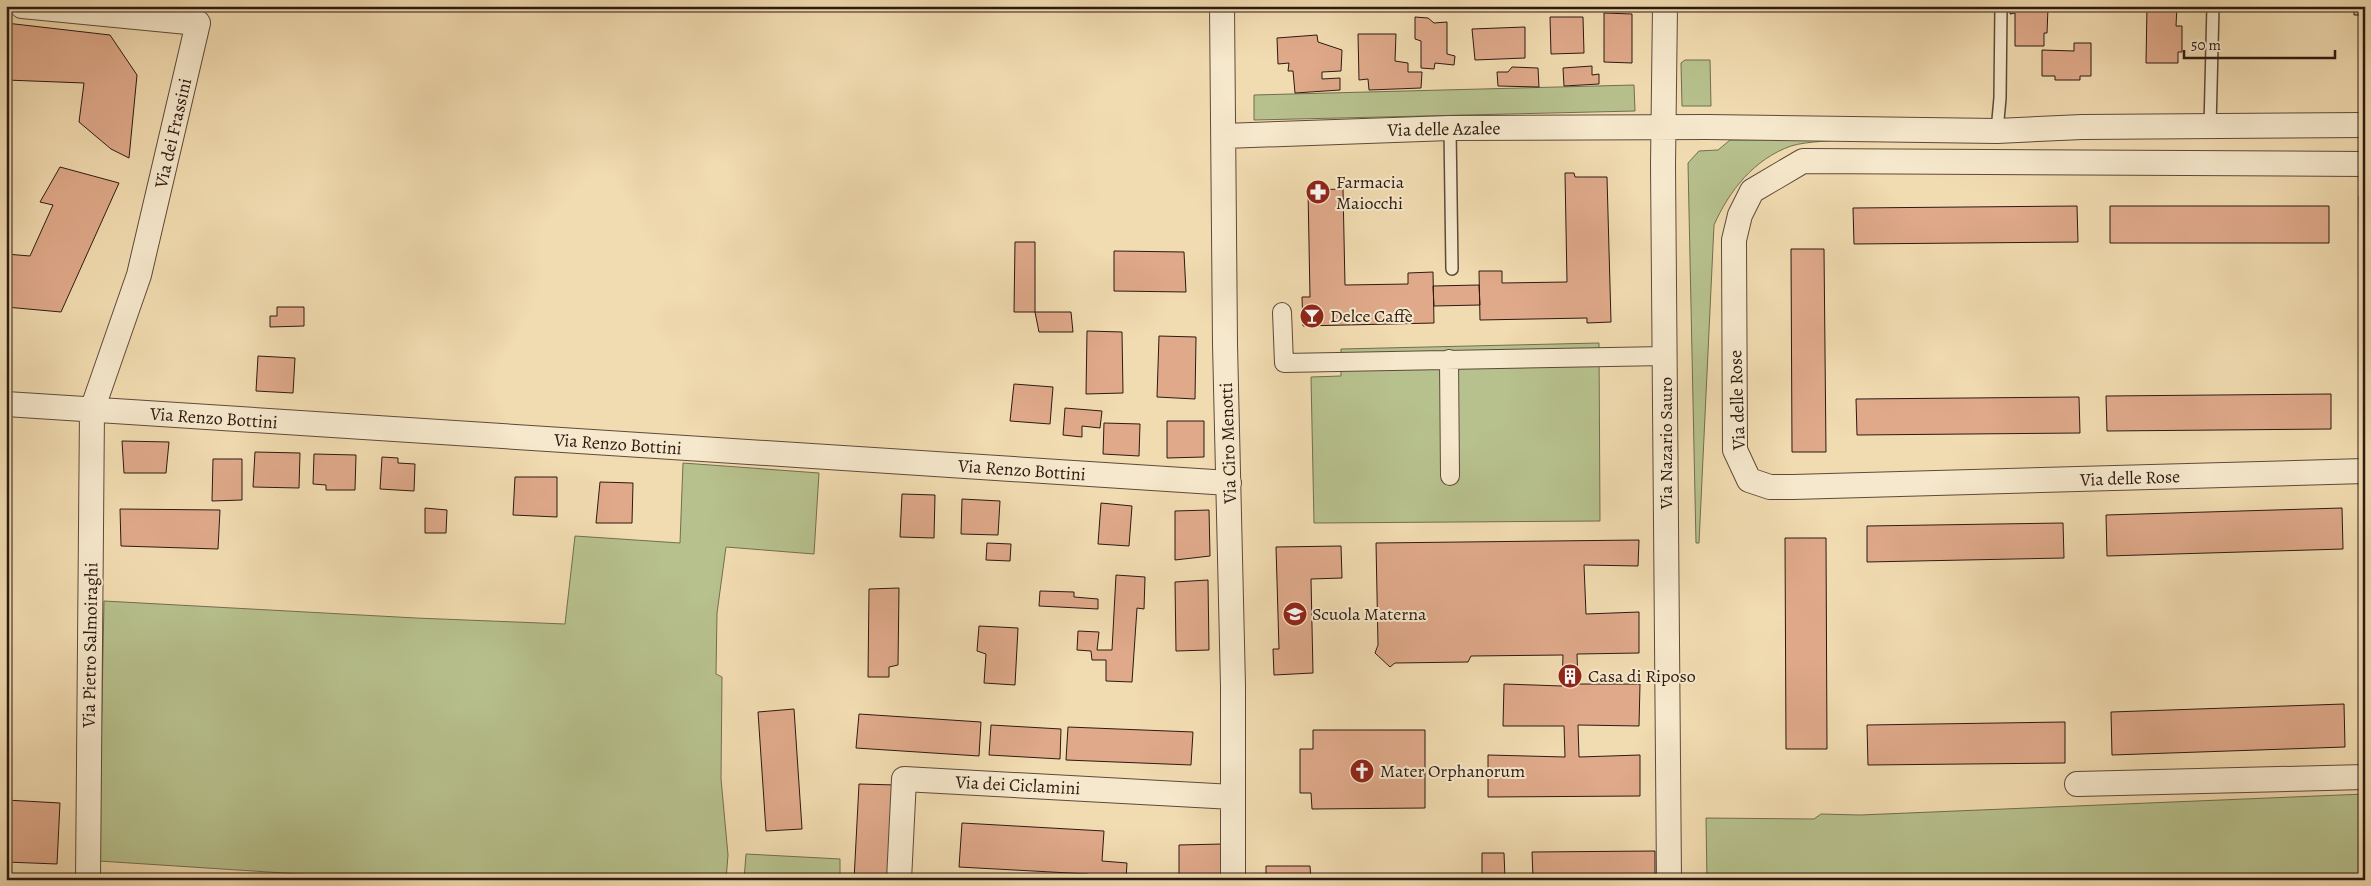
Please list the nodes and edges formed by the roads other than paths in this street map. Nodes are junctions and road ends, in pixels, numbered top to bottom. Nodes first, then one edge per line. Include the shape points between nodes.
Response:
1 (22, 6) edge
2 (1222, 6) edge
3 (1665, 6) edge
4 (2001, 6) edge
5 (2213, 6) edge
6 (2365, 125) edge
7 (2082, 127) junction
8 (2210, 127) junction
9 (1450, 128) junction
10 (1664, 128) junction
11 (1997, 131) junction
12 (1224, 136) junction
13 (2082, 162) junction
14 (2365, 164) edge
15 (1452, 269) dead end
16 (1282, 312) dead end
17 (1666, 356) junction
18 (1449, 359) junction
19 (6, 404) edge
20 (92, 410) junction
21 (2365, 471) edge
22 (1450, 476) dead end
23 (1229, 484) junction
24 (2365, 778) edge
25 (2077, 784) dead end
26 (1233, 797) junction
27 (88, 880) edge
28 (899, 880) edge
29 (1233, 880) edge
30 (1669, 880) edge

1 - 20 street, Via dei Frassini via 198,23 139,275
2 - 12 street, Via Ciro Menotti
3 - 10 street, Via Nazario Sauro
4 - 11 lane
5 - 8 lane
6 - 8 street
7 - 8 street
7 - 11 street
7 - 13 street
9 - 10 street, Via delle Azalee
9 - 12 street, Via delle Azalee
9 - 15 lane
10 - 11 street
10 - 17 street, Via Nazario Sauro
12 - 23 street, Via Ciro Menotti
13 - 14 street, Via delle Rose
13 - 21 street, Via delle Rose via 1803,161 1752,191 1740,215 1734,240 1735,450 1749,480 1770,487 1793,488
16 - 18 street via 1284,363
17 - 18 street
17 - 30 street, Via Nazario Sauro
18 - 22 street
19 - 20 street, Via Renzo Bottini
20 - 23 street, Via Renzo Bottini
20 - 27 street, Via Pietro Salmoiraghi
23 - 26 street, Via Ciro Menotti
24 - 25 street
26 - 28 street, Via dei Ciclamini via 904,780
26 - 29 street, Via Ciro Menotti

